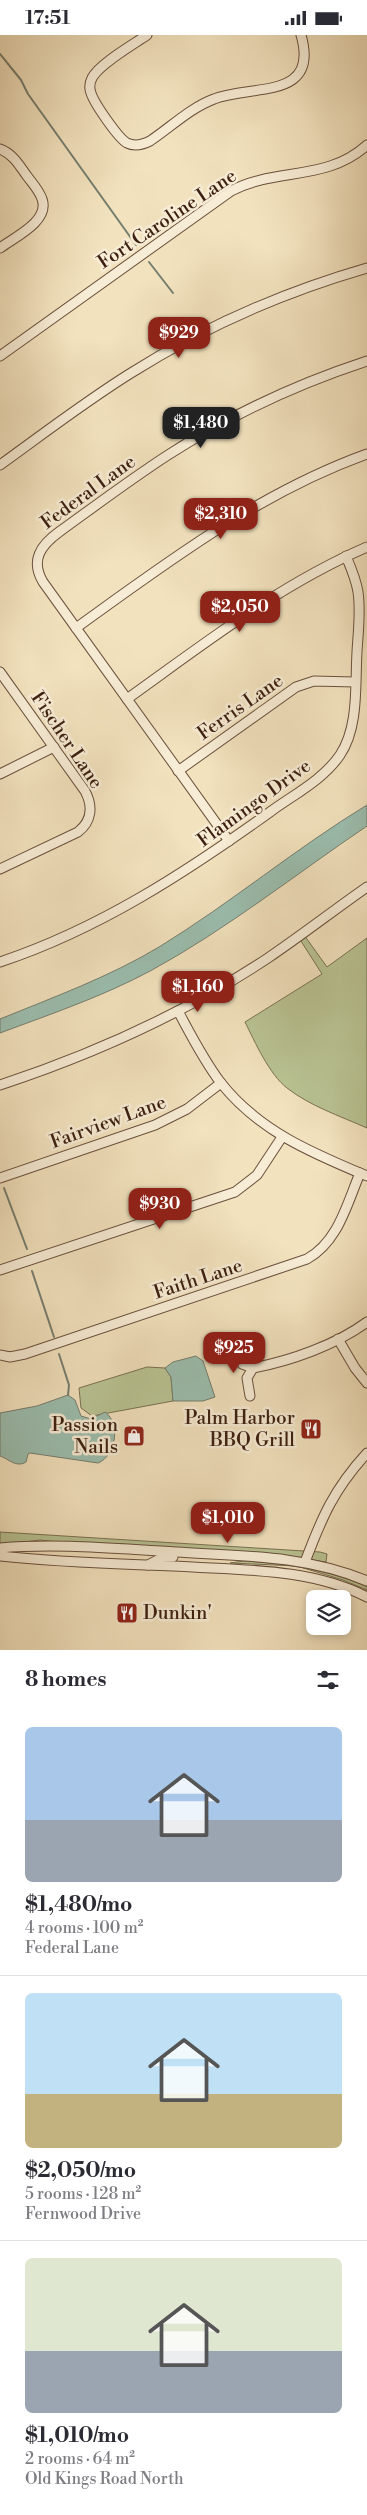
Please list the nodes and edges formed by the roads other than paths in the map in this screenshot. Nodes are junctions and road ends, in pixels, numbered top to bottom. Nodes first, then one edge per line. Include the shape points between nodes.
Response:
1 (148, 35) edge
2 (301, 35) edge
3 (367, 145) edge
4 (0, 149) edge
5 (0, 248) edge
6 (367, 269) edge
7 (0, 356) edge
8 (367, 361) edge
9 (367, 454) edge
10 (0, 465) edge
11 (367, 547) edge
12 (346, 556) junction
13 (76, 628) junction
14 (1, 674) edge
15 (355, 682) junction
16 (127, 699) junction
17 (54, 747) junction
18 (178, 771) junction
19 (0, 774) edge
20 (229, 841) junction
21 (0, 869) edge
22 (367, 887) edge
23 (0, 962) edge
24 (178, 1011) junction
25 (221, 1083) junction
26 (0, 1085) edge
27 (282, 1137) junction
28 (363, 1175) edge
29 (0, 1178) edge
30 (0, 1270) edge
31 (367, 1322) edge
32 (338, 1339) junction
33 (235, 1347) dead end
34 (0, 1355) edge
35 (253, 1368) junction
36 (367, 1383) edge
37 (250, 1396) dead end
38 (367, 1453) edge
39 (0, 1548) edge
40 (227, 1555) junction
41 (0, 1556) edge
42 (305, 1562) junction
43 (148, 1565) junction
44 (367, 1581) edge
45 (367, 1597) edge

1 - 2 street via 96,73 90,85 96,104 122,139 132,145 150,141 213,99 233,93 273,89 288,83 303,63
3 - 7 street, Fort Caroline Lane via 354,156 330,167 261,179 231,191
4 - 5 street via 18,163 41,196 43,206 33,224
6 - 10 street via 286,295 199,335 130,374
8 - 13 street, Federal Lane via 288,391 207,431 47,541 37,557 39,575
9 - 13 street via 313,476 250,508
11 - 12 street
12 - 15 street, Flamingo Drive via 356,580 359,599
12 - 16 street via 261,604
13 - 16 street, Federal Lane
14 - 17 street, Fischer Lane
15 - 18 street, Ferris Lane via 314,681 296,687
15 - 20 street, Flamingo Drive via 351,730 334,763 317,779
16 - 18 street, Federal Lane
17 - 19 street
17 - 21 street, Fischer Lane via 88,797 91,806 89,819 69,838
18 - 20 street, Federal Lane
20 - 23 street, Flamingo Drive via 188,870 121,909 64,937
22 - 24 street via 268,958
24 - 25 street
24 - 26 street via 83,1055
25 - 27 street via 253,1115
25 - 29 street, Fairview Lane via 180,1113 155,1125
27 - 28 street
27 - 30 street via 257,1175 236,1191
28 - 34 street, Faith Lane via 333,1236 307,1259 25,1354
31 - 32 street
32 - 35 street via 287,1361
32 - 36 street
33 - 35 street via 242,1364
35 - 37 street via 247,1378
38 - 42 street via 329,1503
39 - 40 street via 53,1547
40 - 42 street
40 - 43 street via 219,1561 163,1557
41 - 43 street
42 - 44 street
43 - 45 street via 288,1574 336,1585

